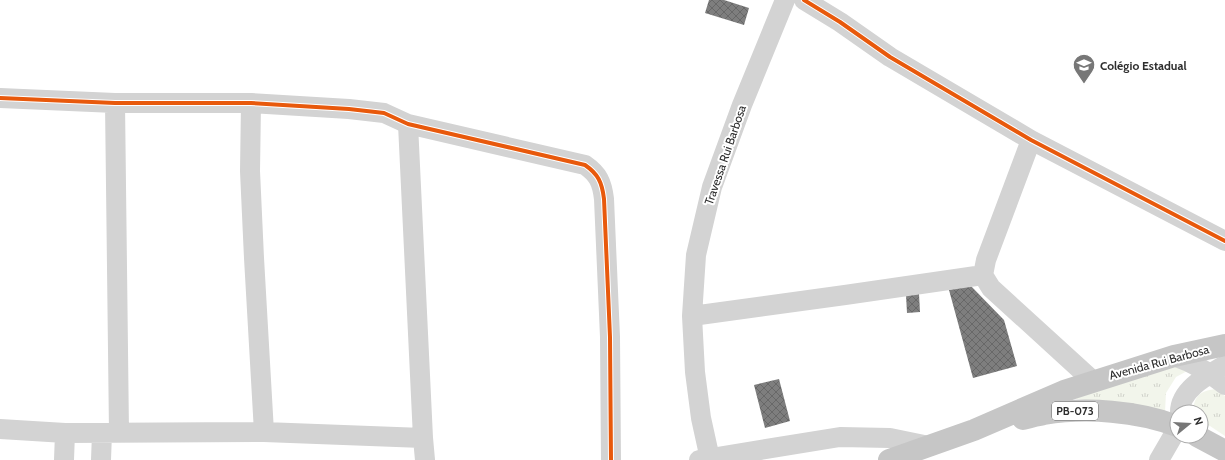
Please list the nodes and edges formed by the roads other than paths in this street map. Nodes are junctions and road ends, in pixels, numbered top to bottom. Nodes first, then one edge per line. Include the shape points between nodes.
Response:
1 (785, 0) edge
2 (804, 0) edge
3 (0, 98) edge
4 (115, 103) junction
5 (251, 103) junction
6 (408, 124) junction
7 (1031, 140) junction
8 (1225, 241) edge
9 (984, 275) junction
10 (692, 316) junction
11 (1225, 345) edge
12 (1174, 356) junction
13 (1220, 375) edge
14 (1093, 381) junction
15 (1181, 404) edge
16 (1169, 424) edge
17 (0, 429) edge
18 (974, 430) junction
19 (110, 432) junction
20 (264, 432) junction
21 (65, 433) junction
22 (423, 438) junction
23 (1169, 442) edge
24 (1209, 442) edge
25 (929, 446) junction
26 (1225, 451) edge
27 (705, 459) edge
28 (64, 460) edge
29 (101, 460) edge
30 (425, 460) edge
31 (611, 460) edge
32 (889, 460) edge
33 (1159, 460) edge

1 - 10 street, Travessa Rui Barbosa via 712,187 696,255
2 - 7 street via 890,57
3 - 4 street
4 - 5 street
4 - 19 street
5 - 6 street via 384,113
5 - 20 street via 250,170
6 - 22 street
6 - 31 street via 585,165 598,178 604,199 610,337
7 - 8 street
7 - 9 street via 986,260
9 - 10 street
9 - 14 street via 991,288
10 - 27 street, Travessa Rui Barbosa
11 - 12 main road, Avenida Rui Barbosa / PB-073
12 - 13 street
12 - 14 main road, Avenida Rui Barbosa / PB-073
13 - 15 street via 1200,381 1186,393
14 - 18 main road, PB-073
16 - 18 main road, PB-073 via 1129,414 1080,411 1044,414
17 - 21 street
18 - 25 main road, PB-073
19 - 20 street
19 - 21 street
19 - 29 street
20 - 22 street
21 - 28 street
22 - 30 street
23 - 33 street
24 - 26 main road
25 - 27 street via 890,438 840,437
25 - 32 main road, PB-073

